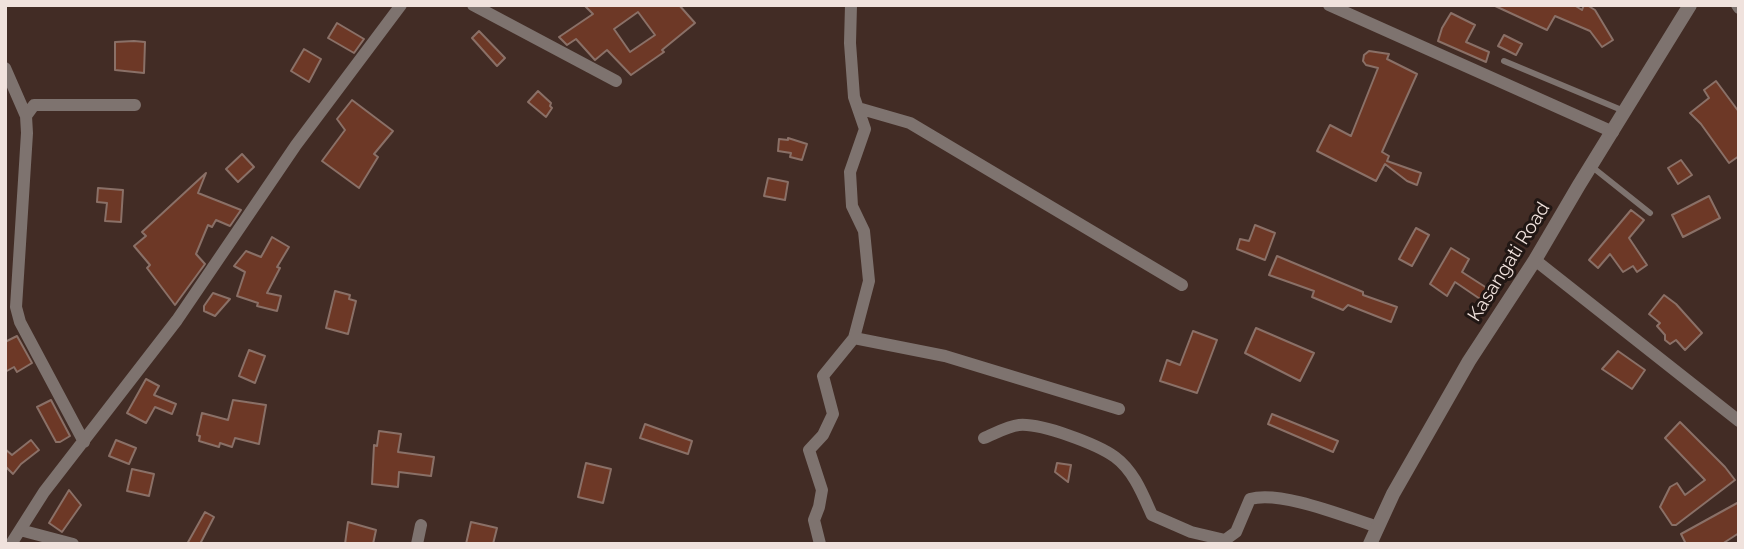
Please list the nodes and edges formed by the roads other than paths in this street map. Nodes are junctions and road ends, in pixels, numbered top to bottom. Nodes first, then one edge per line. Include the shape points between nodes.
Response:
1 (401, 5) edge
2 (473, 5) edge
3 (851, 5) edge
4 (1329, 5) edge
5 (1690, 5) edge
6 (1504, 61) dead end
7 (5, 68) edge
8 (616, 81) dead end
9 (135, 105) dead end
10 (858, 108) junction
11 (1626, 112) junction
12 (26, 116) junction
13 (1613, 132) junction
14 (1591, 166) junction
15 (1650, 213) dead end
16 (1535, 260) junction
17 (1182, 285) dead end
18 (854, 338) junction
19 (1119, 409) dead end
20 (1739, 421) edge
21 (984, 438) dead end
22 (83, 442) junction
23 (421, 526) dead end
24 (1378, 527) junction
25 (20, 530) junction
26 (11, 544) edge
27 (73, 544) edge
28 (417, 544) edge
29 (820, 544) edge
30 (1370, 544) edge

1 - 22 street via 296,145 177,320
2 - 8 street
3 - 10 street via 850,43
4 - 13 street
5 - 11 street, Kasangati Road
6 - 11 lane
7 - 12 street
9 - 12 street via 34,105
10 - 17 street via 910,123
10 - 18 street via 865,129 850,172 852,206 864,231 869,281
11 - 13 street, Kasangati Road
12 - 22 street via 16,307
13 - 14 street, Kasangati Road
14 - 15 lane
14 - 16 street, Kasangati Road
16 - 20 street
16 - 24 street, Kasangati Road via 1462,373
18 - 19 street via 945,356
18 - 29 street via 823,376 833,414 809,450 821,490 814,520
21 - 24 street via 1018,425 1059,432 1115,457 1137,482 1152,516 1225,540 1236,532 1250,499 1264,495
22 - 25 street
23 - 28 street
24 - 30 street, Kasangati Road
25 - 26 street
25 - 27 street

